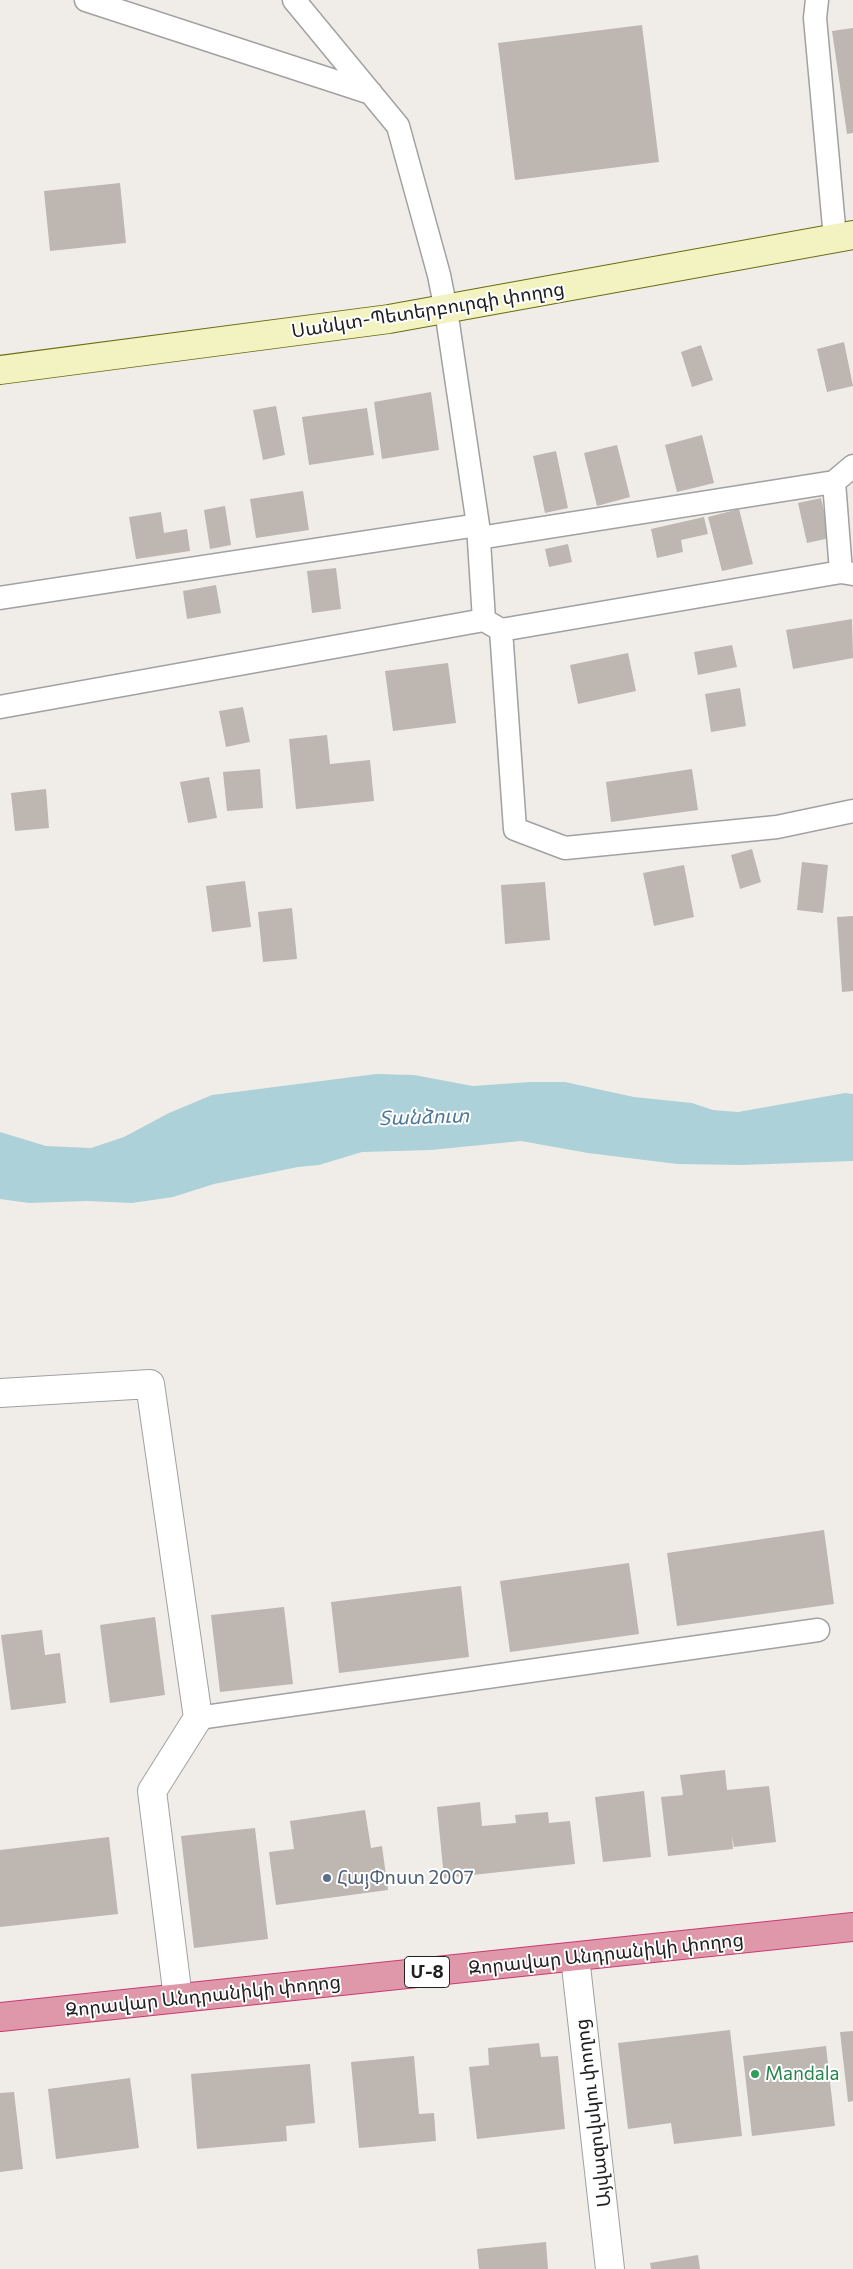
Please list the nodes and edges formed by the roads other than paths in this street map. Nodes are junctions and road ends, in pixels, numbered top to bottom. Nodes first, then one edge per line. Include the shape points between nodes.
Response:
1 (86, 0) edge
2 (294, 0) edge
3 (817, 0) edge
4 (371, 93) junction
5 (844, 237) edge
6 (446, 310) junction
7 (0, 370) edge
8 (853, 466) edge
9 (834, 482) junction
10 (478, 531) junction
11 (847, 573) edge
12 (0, 598) edge
13 (493, 625) junction
14 (0, 707) edge
15 (853, 810) edge
16 (0, 1393) edge
17 (818, 1630) dead end
18 (198, 1718) junction
19 (853, 1928) edge
20 (575, 1957) junction
21 (178, 1998) junction
22 (0, 2017) edge
23 (610, 2269) edge

1 - 4 lane
2 - 4 lane
3 - 5 lane via 815,18
4 - 6 lane via 398,126
5 - 6 street, Սանկտ-Պետերբուրգի փողոց
6 - 7 street, Սանկտ-Պետերբուրգի փողոց
6 - 10 lane
8 - 9 lane
9 - 10 lane
9 - 11 lane
10 - 12 lane
10 - 13 lane
11 - 13 lane
13 - 14 lane
13 - 15 lane via 516,829 565,848 777,827
16 - 18 street via 150,1384
17 - 18 lane
18 - 21 street via 152,1791
19 - 20 highway, Զորավար Անդրանիկի փողոց / Մ-8
20 - 21 highway, Զորավար Անդրանիկի փողոց / Մ-8
20 - 23 street, Այվազովսկու փողոց
21 - 22 highway, Զորավար Անդրանիկի փողոց / Մ-8

